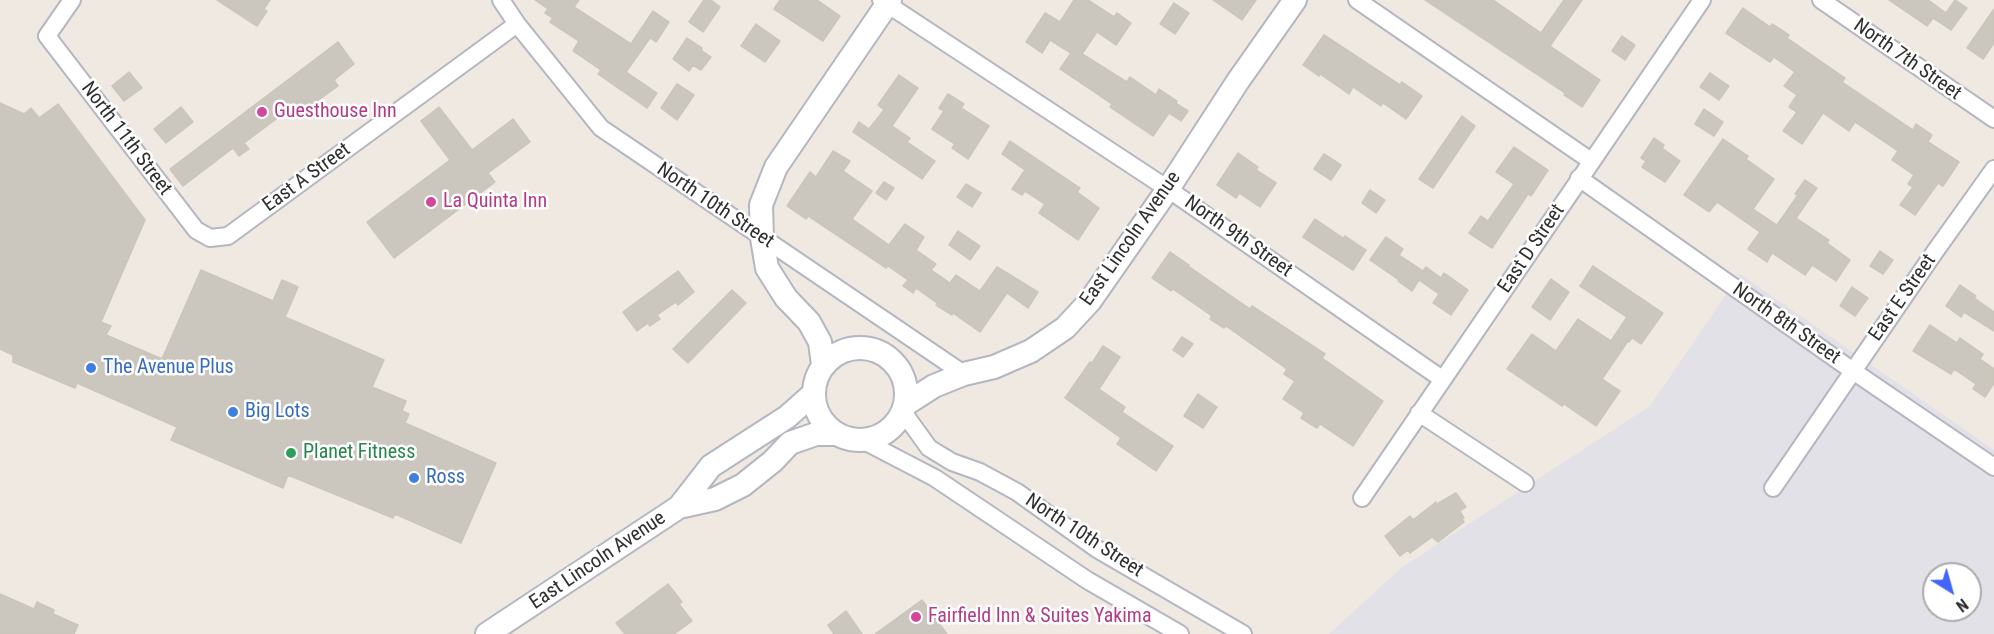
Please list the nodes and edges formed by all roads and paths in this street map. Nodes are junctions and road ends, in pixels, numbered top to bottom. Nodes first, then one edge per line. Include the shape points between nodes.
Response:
1 (72, 0) edge
2 (501, 0) edge
3 (1295, 0) edge
4 (1357, 0) edge
5 (1702, 0) edge
6 (1821, 0) edge
7 (886, 1) edge
8 (516, 24) junction
9 (1994, 119) edge
10 (1591, 161) junction
11 (1994, 169) edge
12 (1579, 178) junction
13 (1168, 189) junction
14 (210, 238) joint
15 (762, 238) junction
16 (823, 365) junction
17 (1853, 371) junction
18 (964, 374) junction
19 (1442, 379) junction
20 (813, 394) junction
21 (904, 408) junction
22 (1419, 413) junction
23 (836, 434) junction
24 (864, 441) junction
25 (1994, 467) edge
26 (1525, 483) dead end
27 (1773, 488) dead end
28 (1362, 498) dead end
29 (679, 507) junction
30 (487, 634) edge
31 (1180, 634) edge
32 (1243, 634) edge

1 - 14 street, North 11th Street via 47,36 196,230
2 - 8 street, North 10th Street
3 - 13 street, East Lincoln Avenue
4 - 10 street
5 - 10 street, East D Street
6 - 9 street, North 7th Street
7 - 13 street, North 9th Street
7 - 15 street via 777,167 761,205
8 - 14 street, East A Street via 228,236
8 - 15 street, North 10th Street via 601,128
10 - 12 street, East D Street
11 - 17 street, East E Street
12 - 17 street, North 8th Street
12 - 19 street, East D Street
13 - 18 street, East Lincoln Avenue via 1090,301 1065,328 1031,351 994,367
13 - 19 street, North 9th Street
15 - 16 street via 767,268 786,298 809,322 820,342
15 - 18 street, North 10th Street
16 - 20 street
16 - 21 street via 849,348 865,347 880,352 893,360 902,373 907,388
17 - 25 street, North 8th Street
17 - 27 street, East E Street
18 - 21 street, East Lincoln Avenue via 934,386
19 - 22 street, East D Street
20 - 23 street via 824,424
20 - 29 street, East Lincoln Avenue via 787,417 711,466
21 - 24 street via 888,432
21 - 32 street, North 10th Street via 929,448 1017,492 1097,549
22 - 26 street
22 - 28 street, East D Street
23 - 24 street
23 - 29 street, East Lincoln Avenue via 816,434 790,443 743,485 715,499
24 - 31 street, North 10th Street via 935,478 1087,580
29 - 30 street, East Lincoln Avenue

